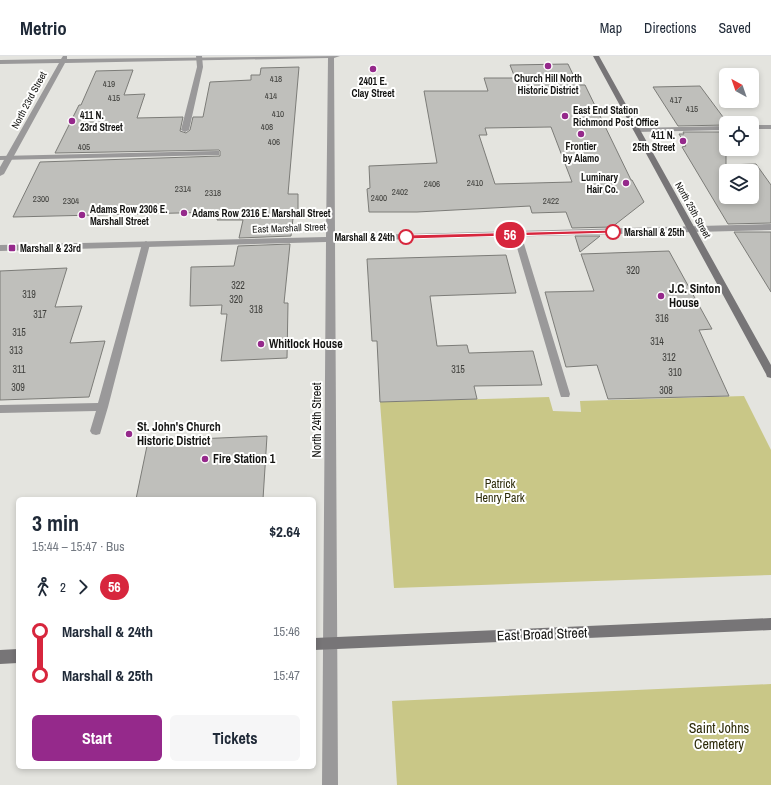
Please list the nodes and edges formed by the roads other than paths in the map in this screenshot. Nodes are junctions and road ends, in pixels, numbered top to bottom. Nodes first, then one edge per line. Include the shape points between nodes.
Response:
1 (331, 56) edge
2 (338, 56) edge
3 (596, 56) edge
4 (199, 57) edge
5 (63, 59) edge
6 (0, 62) edge
7 (759, 127) edge
8 (771, 127) edge
9 (719, 128) edge
10 (185, 130) dead end
11 (637, 130) junction
12 (216, 153) dead end
13 (0, 158) edge
14 (10, 158) junction
15 (0, 174) edge
16 (771, 227) edge
17 (691, 229) junction
18 (517, 234) junction
19 (331, 238) junction
20 (146, 244) junction
21 (0, 248) edge
22 (771, 374) edge
23 (564, 394) dead end
24 (103, 407) junction
25 (0, 409) edge
26 (96, 431) dead end
27 (771, 624) edge
28 (330, 643) junction
29 (316, 644) edge
30 (16, 656) edge
31 (0, 657) edge
32 (330, 785) edge

1 - 2 street
1 - 4 street
1 - 19 street, North 24th Street
3 - 11 main road, North 25th Street
4 - 5 street
4 - 10 street via 200,67
5 - 6 street
5 - 14 street, North 23rd Street
7 - 8 street
9 - 11 street
11 - 17 main road, North 25th Street
12 - 14 street
13 - 14 street
14 - 15 street, North 23rd Street
16 - 17 street, East Marshall Street
17 - 18 street, East Marshall Street
17 - 22 main road, North 25th Street
18 - 19 street, East Marshall Street
18 - 23 street
19 - 20 street, East Marshall Street
19 - 28 street, North 24th Street
20 - 21 street, East Marshall Street
20 - 24 street
24 - 25 street
24 - 26 street
27 - 28 main road, East Broad Street
28 - 29 main road, East Broad Street
28 - 32 street, North 24th Street
30 - 31 main road

